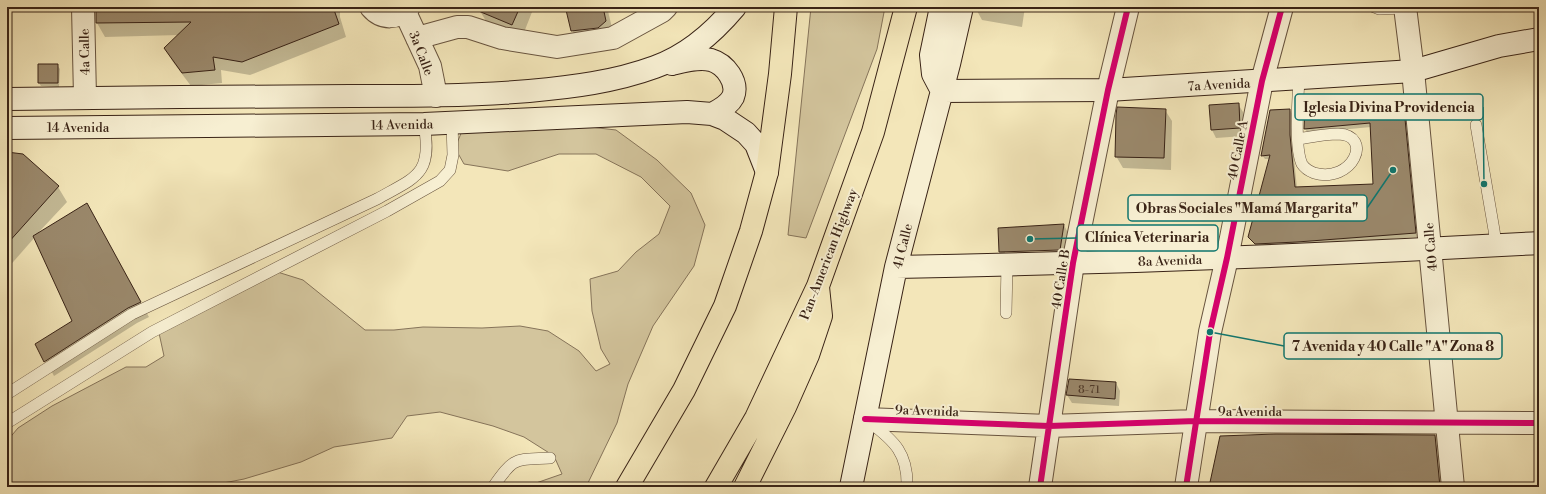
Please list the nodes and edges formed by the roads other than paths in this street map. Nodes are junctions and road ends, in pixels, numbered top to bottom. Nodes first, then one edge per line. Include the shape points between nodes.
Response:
1 (83, 7) edge
2 (371, 7) edge
3 (666, 7) edge
4 (736, 7) edge
5 (786, 7) edge
6 (906, 7) edge
7 (941, 7) edge
8 (962, 7) edge
9 (1128, 7) edge
10 (1282, 7) edge
11 (1374, 7) edge
12 (1405, 8) edge
13 (407, 9) edge
14 (417, 38) junction
15 (1539, 39) edge
16 (656, 67) junction
17 (1413, 71) junction
18 (1298, 79) junction
19 (1262, 81) junction
20 (1108, 90) junction
21 (942, 91) junction
22 (436, 96) junction
23 (7, 98) edge
24 (84, 98) junction
25 (712, 114) junction
26 (452, 123) junction
27 (424, 124) junction
28 (1476, 125) dead end
29 (7, 128) edge
30 (1298, 139) junction
31 (767, 172) junction
32 (1539, 243) edge
33 (1496, 245) junction
34 (1430, 249) junction
35 (1228, 258) junction
36 (1073, 263) junction
37 (1007, 265) junction
38 (896, 267) junction
39 (818, 286) junction
40 (1006, 313) dead end
41 (7, 394) edge
42 (865, 419) junction
43 (1196, 422) junction
44 (1446, 422) junction
45 (7, 423) edge
46 (1539, 423) edge
47 (1049, 426) junction
48 (550, 458) dead end
49 (493, 487) edge
50 (627, 487) edge
51 (716, 487) edge
52 (746, 487) edge
53 (851, 487) edge
54 (907, 487) edge
55 (1040, 487) edge
56 (1186, 487) edge
57 (1453, 487) edge

1 - 24 main road, 4a Calle
2 - 13 main road via 377,13 391,17 398,16
3 - 14 main road via 613,38 558,47 502,38 468,27 457,27
4 - 16 main road via 716,28 684,53
5 - 31 highway
6 - 39 highway, Pan-American Highway via 873,132
7 - 21 main road via 931,55 933,74
8 - 21 main road, 41 Calle
9 - 20 main road, 40 Calle B
10 - 19 main road, 40 Calle A
11 - 12 lane
12 - 17 main road, 40 Calle
13 - 14 main road, 3a Calle
14 - 22 main road, 3a Calle via 430,66
15 - 17 main road, 7a Avenida via 1499,46
16 - 22 main road via 624,78 575,87
16 - 25 main road via 696,59 712,60 723,66 732,77 733,96 726,106
17 - 18 main road, 7a Avenida
17 - 34 main road, 40 Calle
18 - 19 main road, 7a Avenida
18 - 30 lane
19 - 20 main road, 7a Avenida
19 - 35 main road, 40 Calle A
20 - 21 main road, 7a Avenida
20 - 36 main road, 40 Calle B
21 - 38 main road, 41 Calle
22 - 24 main road
23 - 24 main road
25 - 26 main road, 14 Avenida via 687,112
25 - 31 main road, 14 Avenida via 746,133 756,144
26 - 27 main road, 14 Avenida
26 - 45 lane via 453,155 450,170 440,181 152,332
27 - 29 main road, 14 Avenida
27 - 41 lane via 426,160 420,172 411,180 377,199 132,314
28 - 33 lane
30 - 30 lane via 1302,164 1307,170 1321,174 1346,169 1357,153 1355,143 1338,134
31 - 50 highway via 751,231 724,306 684,390
32 - 33 main road, 8a Avenida
33 - 34 main road, 8a Avenida
34 - 35 main road, 8a Avenida
34 - 44 main road, 40 Calle
35 - 36 main road, 8a Avenida
35 - 43 main road, 40 Calle A via 1210,332
36 - 37 main road, 8a Avenida
36 - 47 main road, 40 Calle B
37 - 38 main road, 8a Avenida
37 - 40 lane
38 - 42 main road, 41 Calle
39 - 51 highway, Pan-American Highway via 756,418
39 - 52 highway via 821,316 808,355
42 - 47 main road, 9a Avenida
42 - 53 main road, 41 Calle
42 - 54 lane via 891,440 901,454 907,472
43 - 44 main road, 9a Avenida
43 - 47 main road, 9a Avenida
43 - 56 main road, 40 Calle A
44 - 46 main road, 9a Avenida
44 - 57 main road, 40 Calle
47 - 55 main road, 40 Calle B
48 - 49 lane via 513,462

